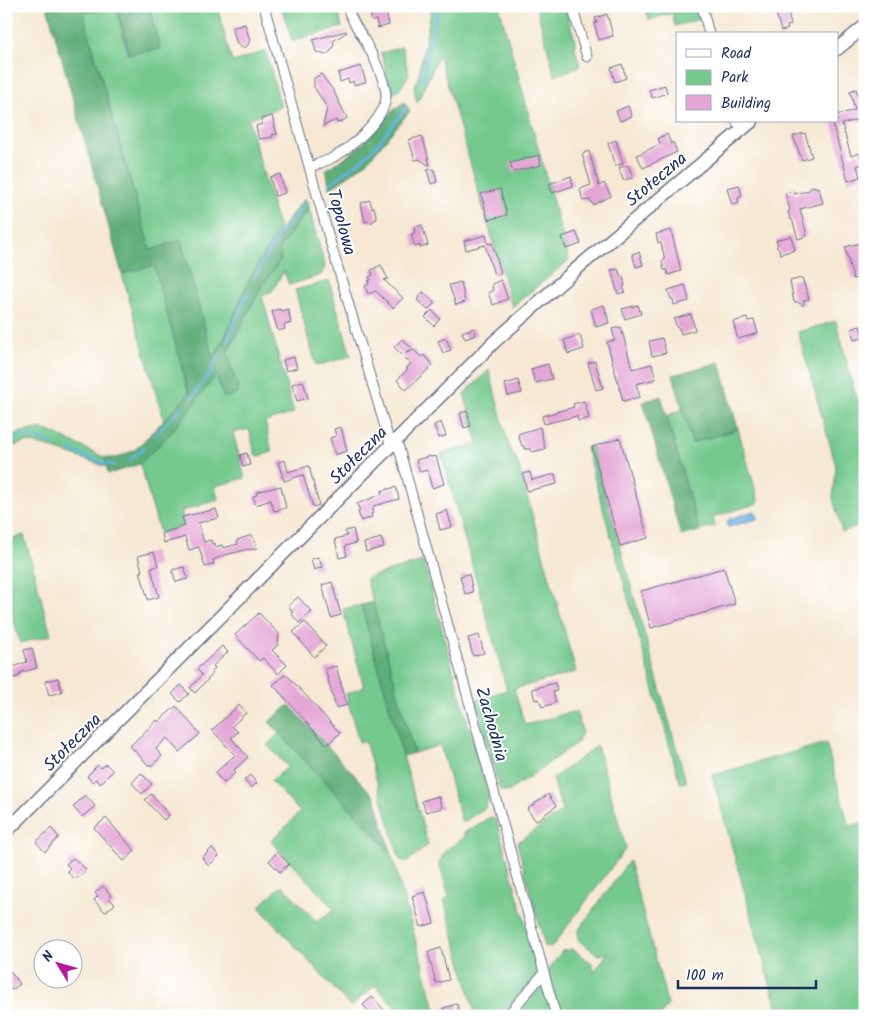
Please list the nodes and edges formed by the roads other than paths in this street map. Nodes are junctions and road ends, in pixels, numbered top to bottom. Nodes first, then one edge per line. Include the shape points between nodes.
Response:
1 (264, 6) edge
2 (347, 6) edge
3 (572, 6) edge
4 (702, 6) edge
5 (865, 26) edge
6 (708, 32) edge
7 (838, 48) edge
8 (587, 57) dead end
9 (744, 124) edge
10 (310, 167) junction
11 (394, 444) junction
12 (6, 832) edge
13 (544, 973) junction
14 (508, 1016) edge
15 (556, 1016) edge

1 - 10 street, Topolowa
2 - 10 street via 350,19 369,47 386,97 382,111 367,131 341,153
3 - 8 street
4 - 6 street
5 - 7 main road
9 - 11 main road, Stołeczna via 526,313
10 - 11 street, Topolowa via 332,249
11 - 12 main road, Stołeczna
11 - 13 street, Zachodnia
13 - 14 street
13 - 15 street, Zachodnia

